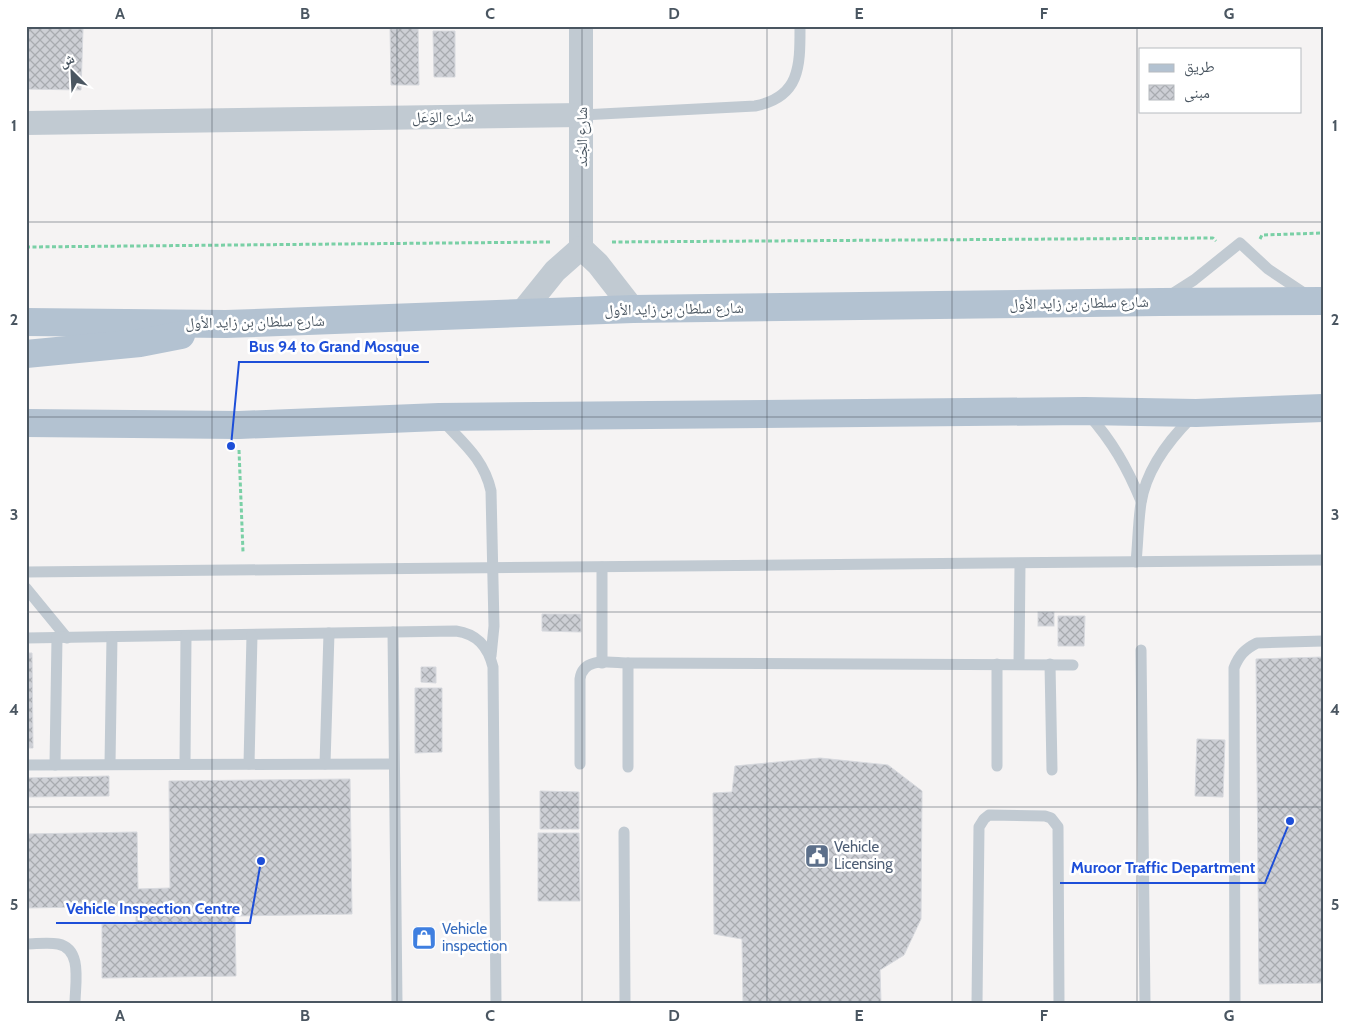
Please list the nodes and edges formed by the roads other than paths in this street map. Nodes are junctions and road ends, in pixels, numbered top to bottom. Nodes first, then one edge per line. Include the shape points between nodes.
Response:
1 (581, 26) edge
2 (800, 26) edge
3 (582, 115) junction
4 (26, 123) edge
5 (581, 248) junction
6 (1160, 302) junction
7 (1321, 302) edge
8 (633, 309) junction
9 (522, 312) junction
10 (26, 322) edge
11 (226, 324) junction
12 (27, 354) edge
13 (1316, 406) edge
14 (1085, 411) junction
15 (1196, 413) junction
16 (439, 417) junction
17 (28, 421) edge
18 (1141, 501) junction
19 (1323, 560) edge
20 (1136, 562) junction
21 (1020, 564) junction
22 (602, 567) junction
23 (493, 568) junction
24 (26, 572) edge
25 (26, 588) edge
26 (393, 632) junction
27 (328, 633) junction
28 (252, 634) junction
29 (186, 636) junction
30 (112, 637) junction
31 (26, 638) edge
32 (62, 638) junction
33 (1323, 641) edge
34 (1141, 650) dead end
35 (491, 656) junction
36 (628, 662) junction
37 (602, 663) junction
38 (997, 664) junction
39 (1020, 664) junction
40 (1050, 664) junction
41 (1074, 665) dead end
42 (110, 764) junction
43 (185, 764) junction
44 (249, 764) junction
45 (325, 764) junction
46 (393, 764) junction
47 (580, 764) dead end
48 (26, 765) edge
49 (55, 765) junction
50 (997, 766) dead end
51 (628, 767) dead end
52 (1052, 770) dead end
53 (624, 832) dead end
54 (26, 944) edge
55 (75, 1003) edge
56 (397, 1003) edge
57 (496, 1003) edge
58 (625, 1003) edge
59 (977, 1003) edge
60 (1059, 1003) edge
61 (1145, 1003) edge
62 (1235, 1003) edge

1 - 3 street, شارع الجُند
2 - 3 lane, شارع الوَعَل via 798,72 792,84 776,100 755,106
3 - 4 street, شارع الوَعَل
3 - 5 street, شارع الجُند
5 - 8 street via 598,264
5 - 9 street via 555,272
6 - 7 main road, شارع سلطان بن زايد الأول
6 - 7 lane via 1240,243 1268,269
6 - 8 main road, شارع سلطان بن زايد الأول
8 - 9 main road, شارع سلطان بن زايد الأول
9 - 11 main road, شارع سلطان بن زايد الأول
10 - 11 main road, شارع سلطان بن زايد الأول
11 - 12 main road via 140,343
13 - 15 main road
14 - 15 main road
14 - 16 main road
14 - 18 lane via 1119,453
15 - 18 lane via 1162,453
16 - 17 main road via 239,425
16 - 23 lane via 478,459 488,480 492,503
18 - 20 lane
19 - 20 lane
20 - 21 lane
21 - 22 lane
21 - 39 lane
22 - 23 lane
22 - 37 lane
23 - 24 lane
23 - 35 lane
25 - 32 lane
26 - 27 lane
26 - 35 lane via 467,633 477,638
26 - 46 lane
27 - 28 lane
27 - 45 lane
28 - 29 lane
28 - 44 lane
29 - 30 lane
29 - 43 lane
30 - 32 lane
30 - 42 lane
31 - 32 lane
32 - 49 lane
33 - 62 lane via 1257,643 1242,652 1234,668
34 - 61 lane
35 - 57 lane
36 - 37 lane
36 - 38 lane
36 - 51 lane
37 - 47 lane via 589,664 581,673
38 - 39 lane
38 - 50 lane
39 - 40 lane
40 - 41 lane
40 - 52 lane
42 - 43 lane
42 - 49 lane
43 - 44 lane
44 - 45 lane
45 - 46 lane
46 - 56 lane
48 - 49 lane
53 - 58 lane
54 - 55 lane via 57,944 69,950 75,960
59 - 60 lane via 978,827 984,819 996,814 1045,816 1056,822 1058,827

